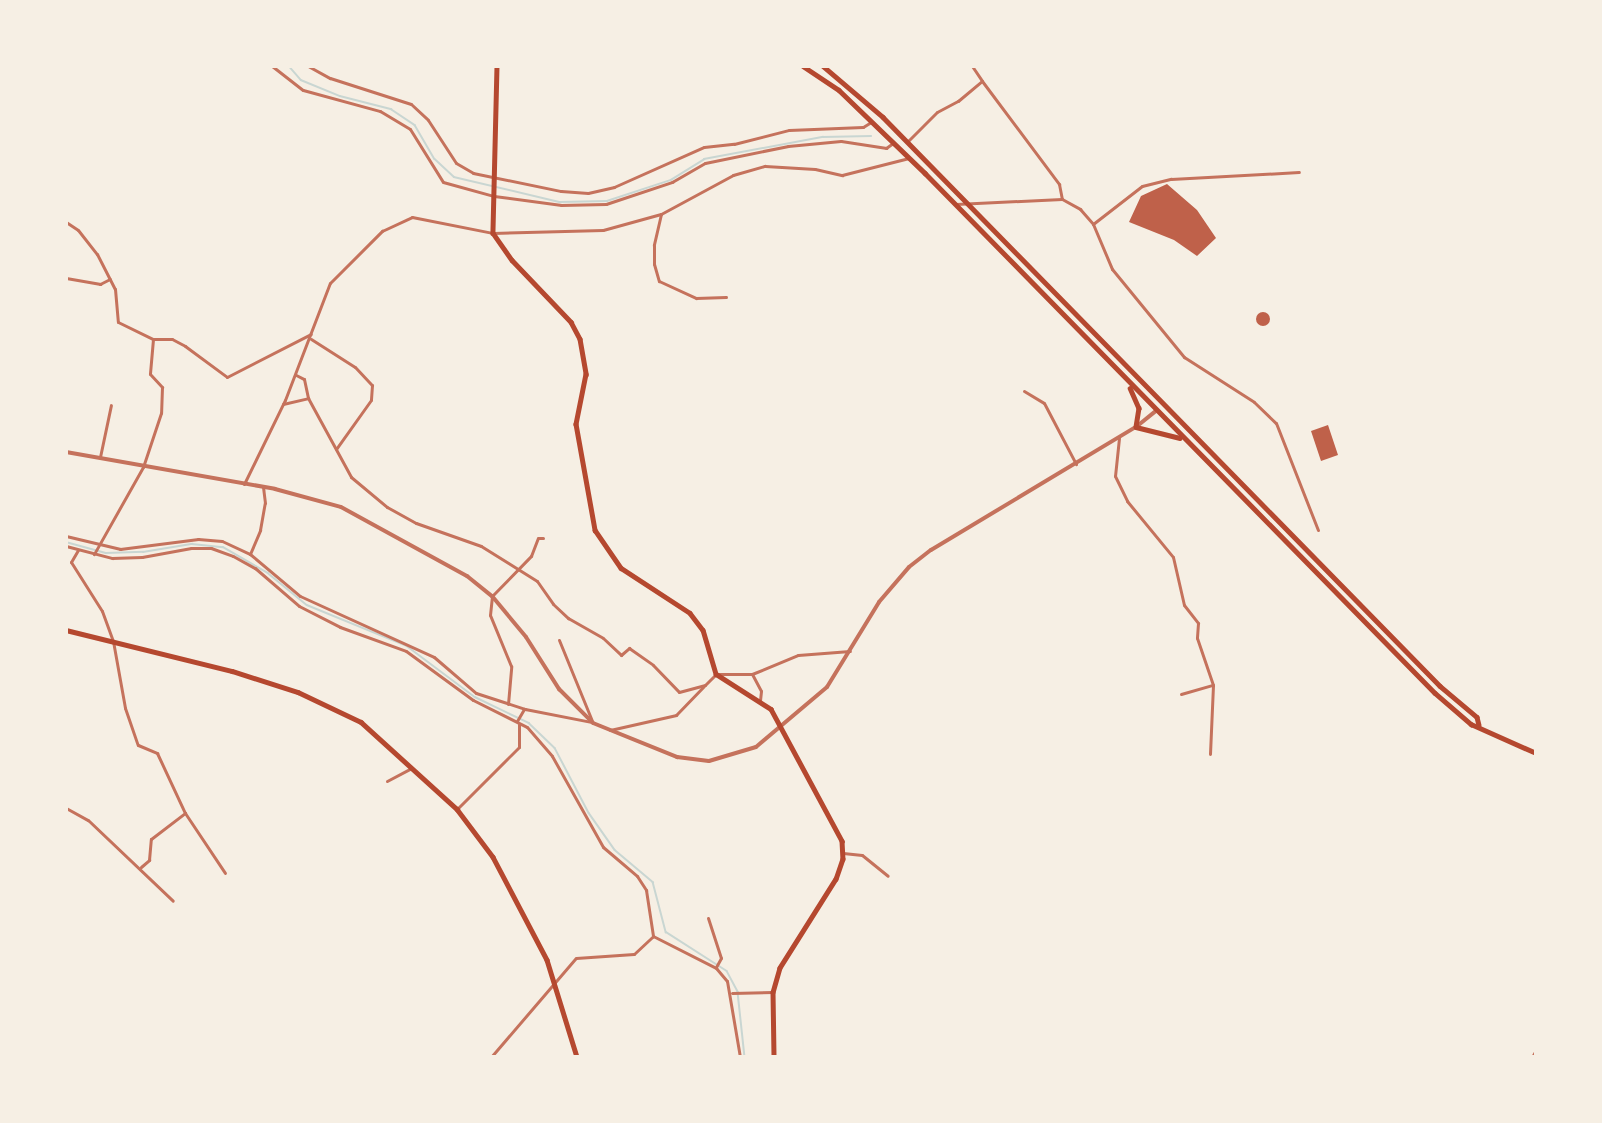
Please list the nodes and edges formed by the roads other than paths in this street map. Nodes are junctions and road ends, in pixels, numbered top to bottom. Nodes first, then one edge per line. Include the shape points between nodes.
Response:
1 (275, 66) edge
2 (308, 66) edge
3 (497, 66) edge
4 (803, 66) edge
5 (823, 66) edge
6 (972, 66) edge
7 (982, 81) junction
8 (871, 122) junction
9 (894, 142) junction
10 (907, 142) junction
11 (909, 158) junction
12 (1299, 172) dead end
13 (494, 179) junction
14 (494, 194) junction
15 (1062, 199) junction
16 (956, 204) junction
17 (969, 204) junction
18 (661, 214) junction
19 (66, 222) edge
20 (1093, 224) junction
21 (493, 233) junction
22 (66, 278) edge
23 (110, 279) junction
24 (726, 297) dead end
25 (313, 333) junction
26 (153, 339) junction
27 (311, 339) junction
28 (296, 374) junction
29 (1127, 382) junction
30 (1024, 391) dead end
31 (309, 398) junction
32 (283, 404) junction
33 (111, 405) dead end
34 (1156, 411) junction
35 (1136, 428) junction
36 (1119, 438) junction
37 (1187, 443) junction
38 (336, 449) junction
39 (66, 452) edge
40 (99, 459) junction
41 (1076, 464) junction
42 (143, 467) junction
43 (244, 484) junction
44 (263, 487) junction
45 (1318, 530) dead end
46 (66, 536) edge
47 (543, 538) dead end
48 (100, 545) junction
49 (66, 546) edge
50 (78, 550) junction
51 (250, 554) junction
52 (93, 555) junction
53 (516, 568) junction
54 (492, 596) junction
55 (66, 630) edge
56 (559, 640) dead end
57 (113, 641) junction
58 (850, 650) junction
59 (716, 674) junction
60 (752, 675) junction
61 (705, 685) junction
62 (1213, 685) junction
63 (1181, 694) dead end
64 (760, 700) junction
65 (508, 704) junction
66 (524, 709) junction
67 (518, 723) junction
68 (593, 723) junction
69 (1479, 725) junction
70 (783, 726) junction
71 (609, 730) junction
72 (66, 742) edge
73 (1536, 753) edge
74 (66, 754) edge
75 (1210, 754) dead end
76 (413, 767) junction
77 (387, 781) dead end
78 (66, 808) edge
79 (457, 809) junction
80 (185, 813) junction
81 (843, 853) junction
82 (141, 867) junction
83 (225, 873) dead end
84 (888, 876) dead end
85 (173, 901) dead end
86 (708, 918) dead end
87 (653, 936) junction
88 (716, 968) junction
89 (554, 987) junction
90 (773, 992) junction
91 (732, 993) junction
92 (1536, 1050) edge
93 (491, 1057) edge
94 (577, 1057) edge
95 (740, 1057) edge
96 (774, 1057) edge
97 (1532, 1057) edge

1 - 14 street via 303,90 380,111 410,129 443,182
2 - 13 street via 330,78 411,104 428,120 456,163 472,173
3 - 13 main road
4 - 8 main road via 839,90
5 - 10 main road via 846,82
6 - 7 street
7 - 10 street via 937,112
7 - 15 street via 1059,184
8 - 9 main road
8 - 13 street via 863,128 789,130 704,147 644,176 588,194
9 - 11 main road
9 - 14 street via 883,148 841,141 819,142 705,163 672,182 606,204 561,205
10 - 17 main road
11 - 16 main road
11 - 18 street via 842,175 765,166 733,175
12 - 20 street via 1171,178 1142,186
13 - 14 main road
14 - 21 main road
15 - 17 street
15 - 20 street via 1080,209
16 - 17 street
16 - 29 main road
17 - 69 main road via 1440,686 1477,717
18 - 21 street via 603,230
18 - 24 street via 654,245 659,281 696,297
19 - 23 street via 78,230 97,254
20 - 45 street via 1112,269 1184,357 1254,402 1276,423
21 - 25 street via 412,217 382,231 330,283
21 - 59 main road via 512,260 571,322 580,339 586,374 576,424 595,530 621,567 690,613 703,630
22 - 23 street via 100,284
23 - 26 street via 115,289 118,322
25 - 26 street via 227,377 172,339
25 - 27 street
26 - 42 street via 150,374 162,387 161,413
27 - 28 street
27 - 38 street via 355,367 372,385 371,400
28 - 31 street via 304,379
28 - 32 street
29 - 34 main road
29 - 35 main road via 1139,408
30 - 41 street via 1044,403
31 - 32 street
31 - 38 street
32 - 43 street
33 - 40 street
34 - 35 street
34 - 37 main road
35 - 36 street
35 - 37 main road via 1178,437
36 - 41 street
36 - 62 street via 1115,476 1127,501 1173,557 1184,605 1198,623 1197,638
37 - 69 main road via 1435,693 1471,724
38 - 53 street via 351,477 387,507 416,523 481,546
39 - 40 street
40 - 42 street
41 - 58 street via 909,567 879,602
42 - 43 street
42 - 48 street
43 - 44 street
44 - 51 street via 265,503 260,530
44 - 54 street via 341,507 467,576
46 - 48 street
47 - 53 street via 538,538 531,556
48 - 51 street via 144,549 198,538 222,541
48 - 52 street
49 - 50 street
50 - 52 street
50 - 57 street via 71,562 102,611
51 - 65 street via 300,596 409,643 434,657 476,693
52 - 67 street via 142,557 211,548 233,556 255,568 299,606 340,627 406,651 473,700
53 - 54 street
53 - 61 street via 537,580 568,618 603,638 621,655 629,648 653,665 679,692
54 - 65 street via 490,615 511,666
54 - 68 street via 526,637 559,689
55 - 57 main road
56 - 68 street
57 - 76 main road via 298,692 361,722
57 - 80 street via 125,708 138,745 157,753
58 - 60 street via 798,655
58 - 70 street via 827,687
59 - 60 street
59 - 61 street
59 - 64 main road
60 - 64 street via 761,692
61 - 71 street via 676,715
62 - 63 street
62 - 75 street
64 - 70 main road
65 - 66 street
66 - 67 street
66 - 68 street
67 - 79 street via 519,747
67 - 87 street via 540,739 552,756 603,847 637,876 646,890
68 - 71 street
69 - 73 main road
70 - 71 street via 756,747 709,761 677,756
70 - 81 main road via 842,840
72 - 74 street
76 - 77 street
76 - 79 main road
78 - 82 street via 88,820
79 - 89 main road via 493,856 515,895 547,960
80 - 82 street via 151,839 149,861
80 - 83 street
81 - 84 street via 862,855
81 - 90 main road via 836,879 780,968
82 - 85 street
86 - 88 street via 719,961
87 - 88 street
87 - 89 street via 634,954 576,958
88 - 91 street
89 - 93 street
89 - 94 main road
90 - 91 street
90 - 96 main road
91 - 95 street
92 - 97 street

